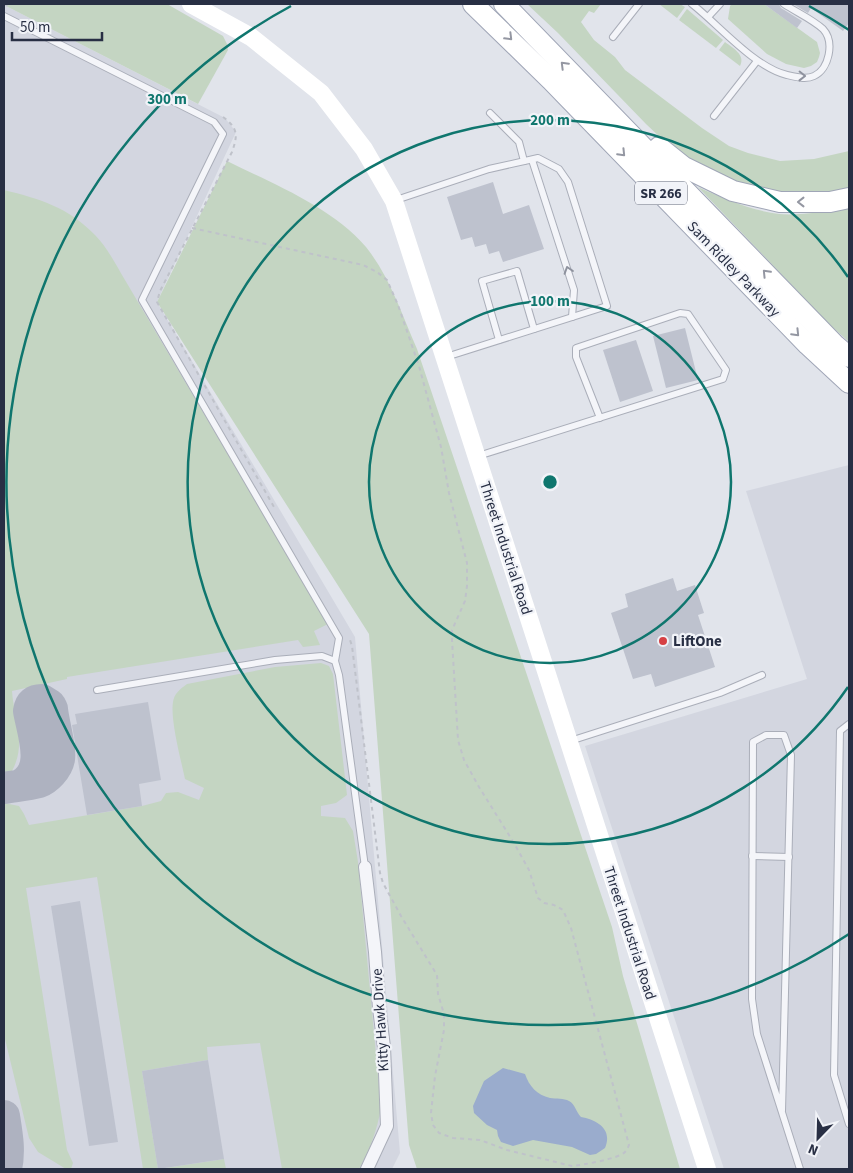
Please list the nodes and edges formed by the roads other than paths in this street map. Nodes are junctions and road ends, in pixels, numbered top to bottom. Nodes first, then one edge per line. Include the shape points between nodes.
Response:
1 (191, 4) edge
2 (473, 4) edge
3 (504, 4) edge
4 (639, 4) edge
5 (692, 4) edge
6 (720, 4) edge
7 (784, 4) edge
8 (4, 16) edge
9 (708, 17) junction
10 (613, 37) dead end
11 (757, 61) junction
12 (599, 100) junction
13 (490, 114) dead end
14 (714, 116) dead end
15 (532, 160) junction
16 (524, 162) junction
17 (849, 198) edge
18 (394, 201) junction
19 (572, 317) junction
20 (534, 329) junction
21 (499, 340) junction
22 (445, 357) junction
23 (849, 357) edge
24 (849, 383) edge
25 (600, 418) junction
26 (477, 457) junction
27 (336, 661) junction
28 (762, 675) dead end
29 (97, 690) dead end
30 (849, 724) edge
31 (569, 742) junction
32 (752, 856) junction
33 (788, 858) junction
34 (365, 867) joint
35 (782, 1111) junction
36 (849, 1124) edge
37 (366, 1169) edge
38 (707, 1169) edge
39 (800, 1169) edge

1 - 18 street, Threet Industrial Road via 251,37 321,93 364,150
2 -> 24 main road, Sam Ridley Parkway / SR 266
12 -> 3 main road, Sam Ridley Parkway / SR 266
4 - 10 lane
5 - 9 lane
6 - 9 lane
11 -> 7 lane via 785,75 804,78 814,76 829,57 830,47 823,30
8 - 27 lane via 214,122 223,134 142,300 339,638
9 - 11 lane
11 - 14 lane
17 -> 12 main road via 830,202 780,202 733,191 684,167
23 -> 12 main road, Sam Ridley Parkway / SR 266
13 - 16 lane via 519,142
15 - 16 lane
19 -> 15 lane via 574,290
15 - 19 lane via 538,158 560,169 568,182 607,306
16 - 18 lane via 489,169
18 - 22 street, Threet Industrial Road
19 - 20 lane
20 - 21 lane
20 - 21 lane via 517,271 482,281
21 - 22 lane
22 - 26 street, Threet Industrial Road
25 - 25 lane via 723,379 726,370 688,314 680,312 576,348 576,357
25 - 26 lane
26 - 31 street, Threet Industrial Road
27 - 29 lane via 322,656 275,660
27 - 34 lane
28 - 31 lane via 720,693
30 - 36 lane via 840,731 834,1075
31 - 38 street, Threet Industrial Road
32 - 33 lane
32 - 33 lane via 753,742 766,735 784,735 791,755
32 - 35 lane via 752,999 757,1034
33 - 35 lane
34 - 37 street, Kitty Hawk Drive via 376,952 387,1126
35 - 39 lane

